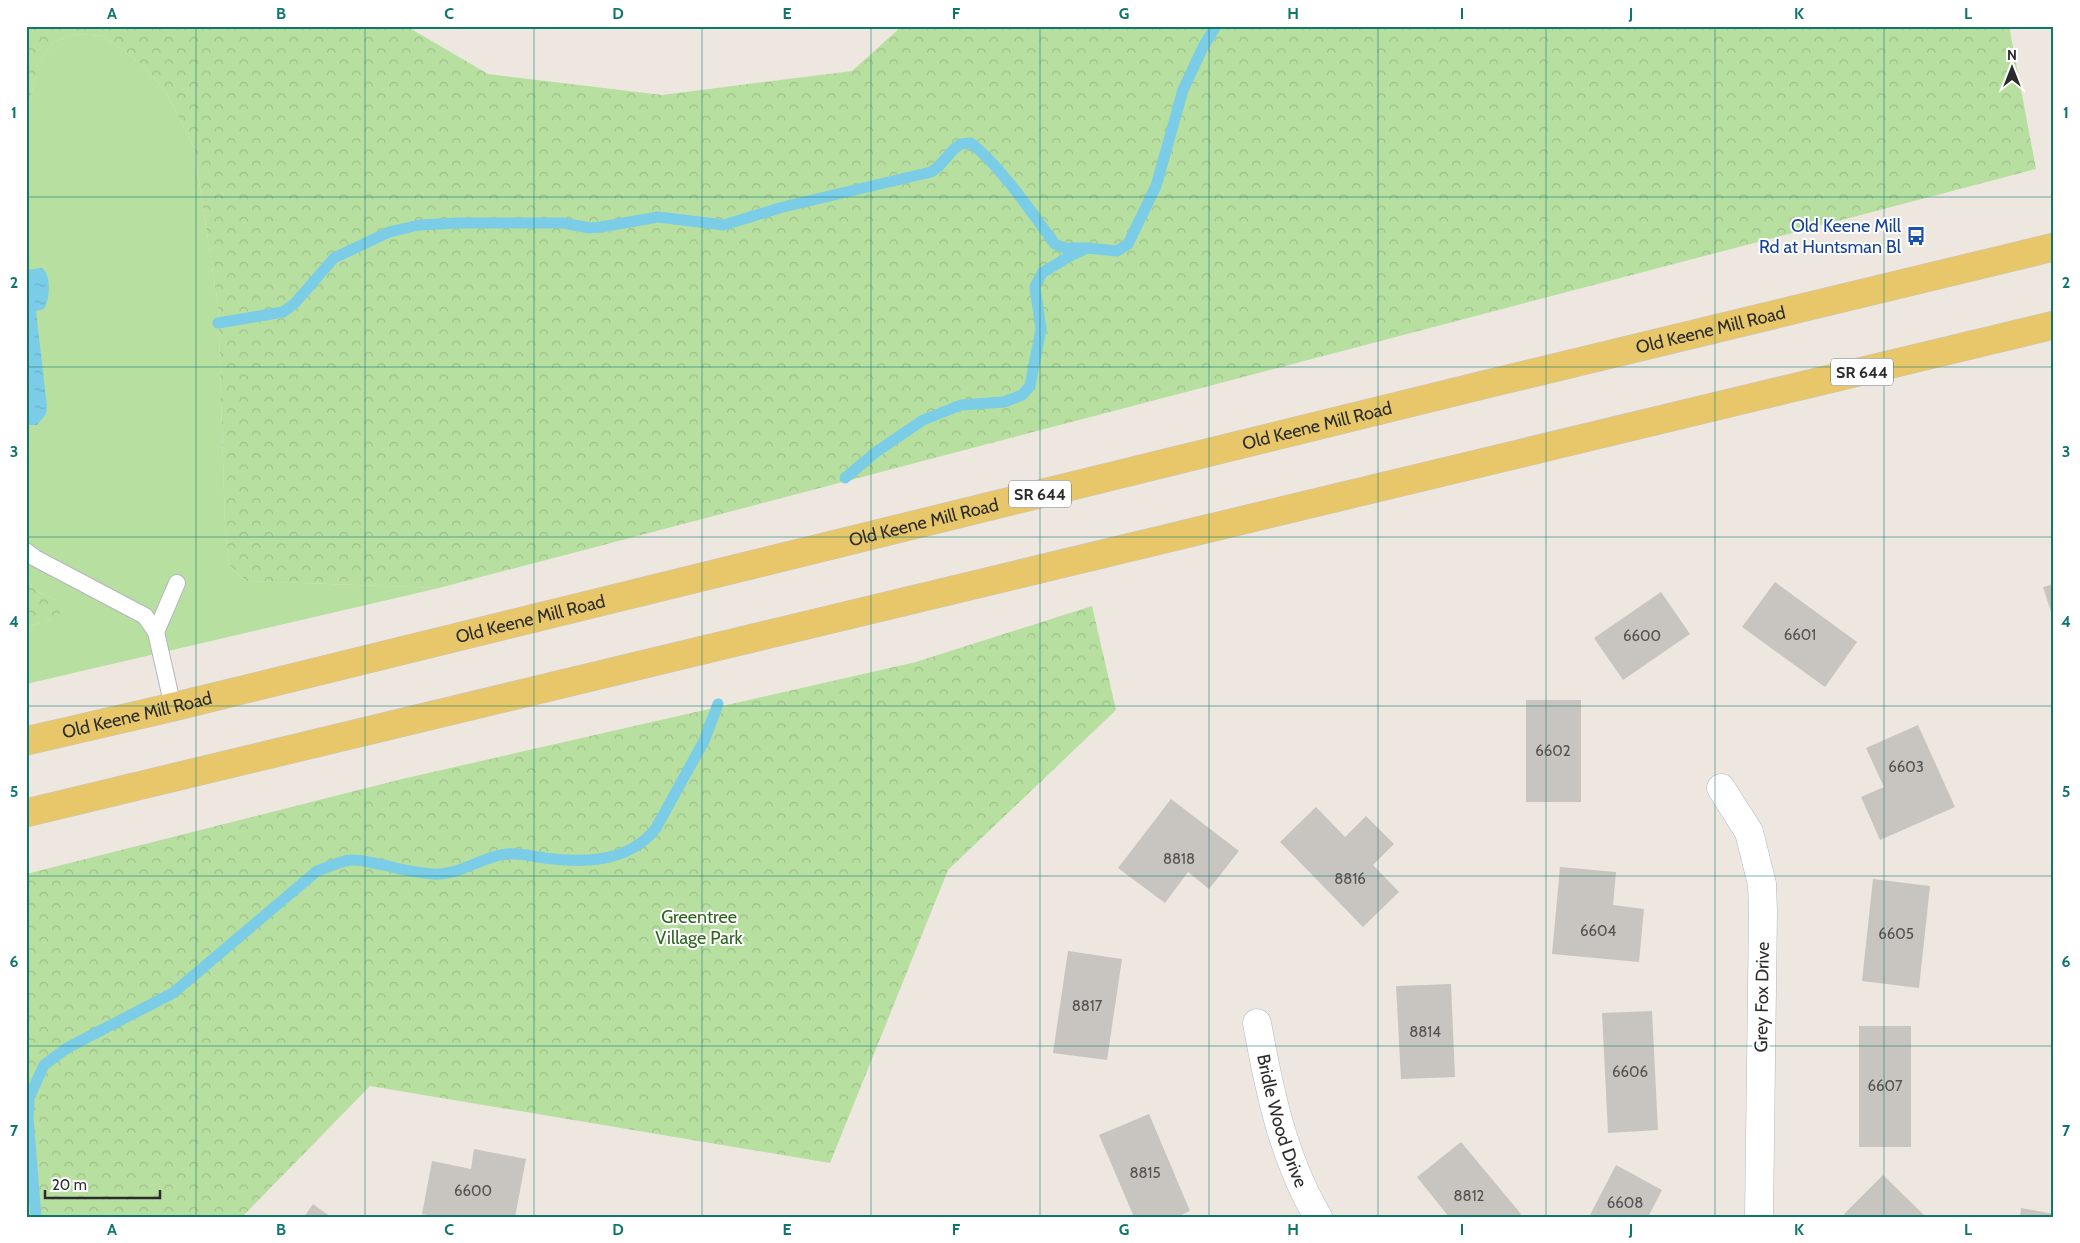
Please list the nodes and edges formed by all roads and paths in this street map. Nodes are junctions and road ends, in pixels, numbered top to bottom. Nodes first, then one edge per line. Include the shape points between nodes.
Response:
1 (2054, 247) edge
2 (2054, 325) edge
3 (26, 551) edge
4 (177, 583) dead end
5 (156, 632) junction
6 (173, 707) junction
7 (26, 741) edge
8 (1721, 788) dead end
9 (26, 813) edge
10 (1257, 1023) dead end
11 (1318, 1217) edge
12 (1759, 1217) edge

1 - 6 main road, Old Keene Mill Road / SR 644 via 1483,384
2 - 9 main road, SR 644
3 - 5 lane via 145,616
4 - 5 lane
5 - 6 lane
6 - 7 main road, Old Keene Mill Road / SR 644
8 - 12 street, Grey Fox Drive via 1749,832 1762,884
10 - 11 street, Bridle Wood Drive via 1285,1143

